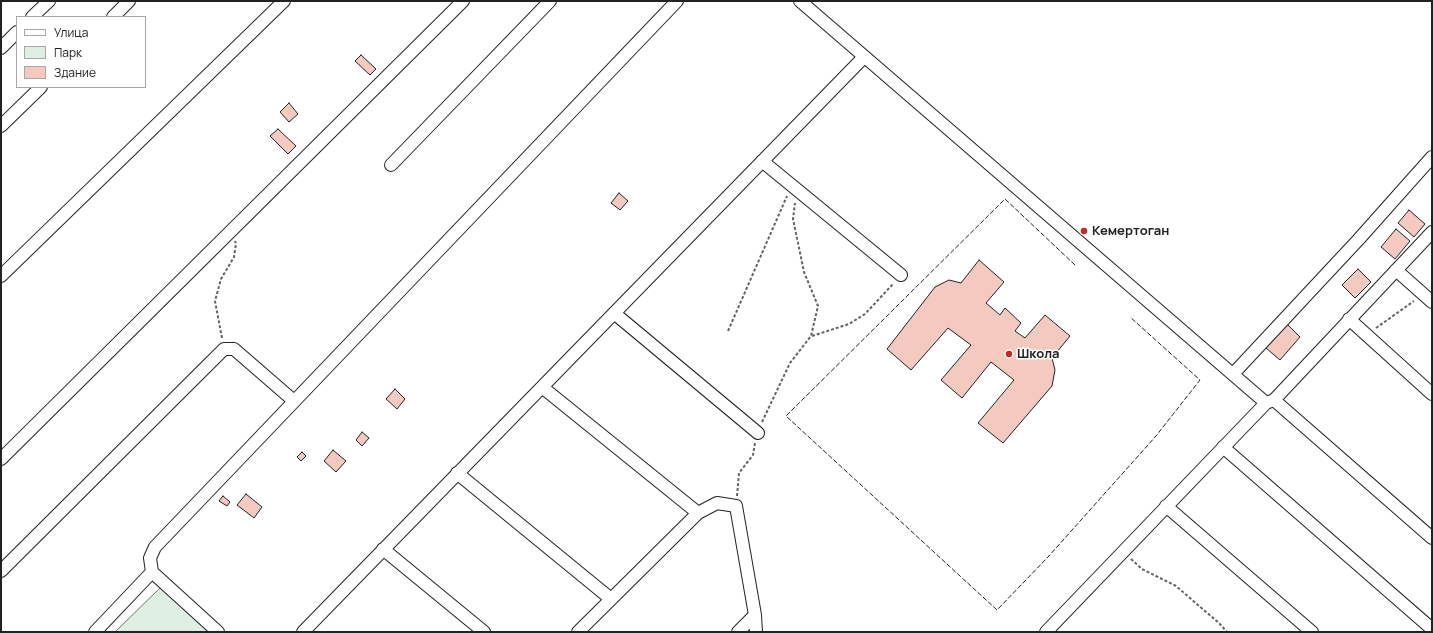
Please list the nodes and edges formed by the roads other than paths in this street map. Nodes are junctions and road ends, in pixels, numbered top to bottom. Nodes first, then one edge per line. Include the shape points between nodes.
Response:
1 (48, 1) edge
2 (129, 1) edge
3 (284, 1) edge
4 (463, 1) edge
5 (550, 1) edge
6 (677, 1) edge
7 (800, 1) edge
8 (33, 16) edge
9 (114, 16) edge
10 (16, 33) edge
11 (1, 48) edge
12 (864, 57) junction
13 (40, 88) edge
14 (1, 126) edge
15 (1432, 157) edge
16 (762, 161) junction
17 (390, 165) dead end
18 (1432, 232) edge
19 (1396, 270) junction
20 (1, 276) edge
21 (901, 276) road end
22 (1428, 298) edge
23 (614, 313) junction
24 (1349, 319) junction
25 (1233, 374) junction
26 (542, 386) junction
27 (1432, 394) edge
28 (294, 401) junction
29 (1270, 401) junction
30 (758, 432) road end
31 (1223, 447) junction
32 (1, 459) edge
33 (457, 473) junction
34 (1166, 506) junction
35 (698, 513) junction
36 (1432, 538) edge
37 (383, 549) junction
38 (1, 571) edge
39 (152, 572) junction
40 (611, 599) junction
41 (755, 616) junction
42 (1432, 629) edge
43 (95, 632) edge
44 (218, 632) edge
45 (303, 632) edge
46 (484, 632) edge
47 (578, 632) edge
48 (738, 632) edge
49 (756, 632) edge
50 (1046, 632) edge
51 (1312, 632) edge

1 - 8 street
2 - 9 street
3 - 20 street
4 - 32 street
5 - 17 street
6 - 28 street
7 - 12 street
10 - 11 street
12 - 16 street
12 - 25 street
13 - 14 street
15 - 25 street
16 - 21 street
16 - 23 street
18 - 19 street
19 - 22 street
19 - 24 street
23 - 26 street
23 - 30 street
24 - 27 street
24 - 29 street
25 - 29 street
26 - 33 street
26 - 35 street
28 - 38 street via 234,349 224,349
28 - 39 street via 155,547 150,558
29 - 31 street
29 - 36 street
31 - 34 street
31 - 42 street
33 - 37 street
33 - 40 street
34 - 50 street
34 - 51 street
35 - 40 street
35 - 41 street via 717,504 736,506
37 - 45 street
37 - 46 street
39 - 43 street
39 - 44 street
40 - 47 street
41 - 48 street
41 - 49 street

